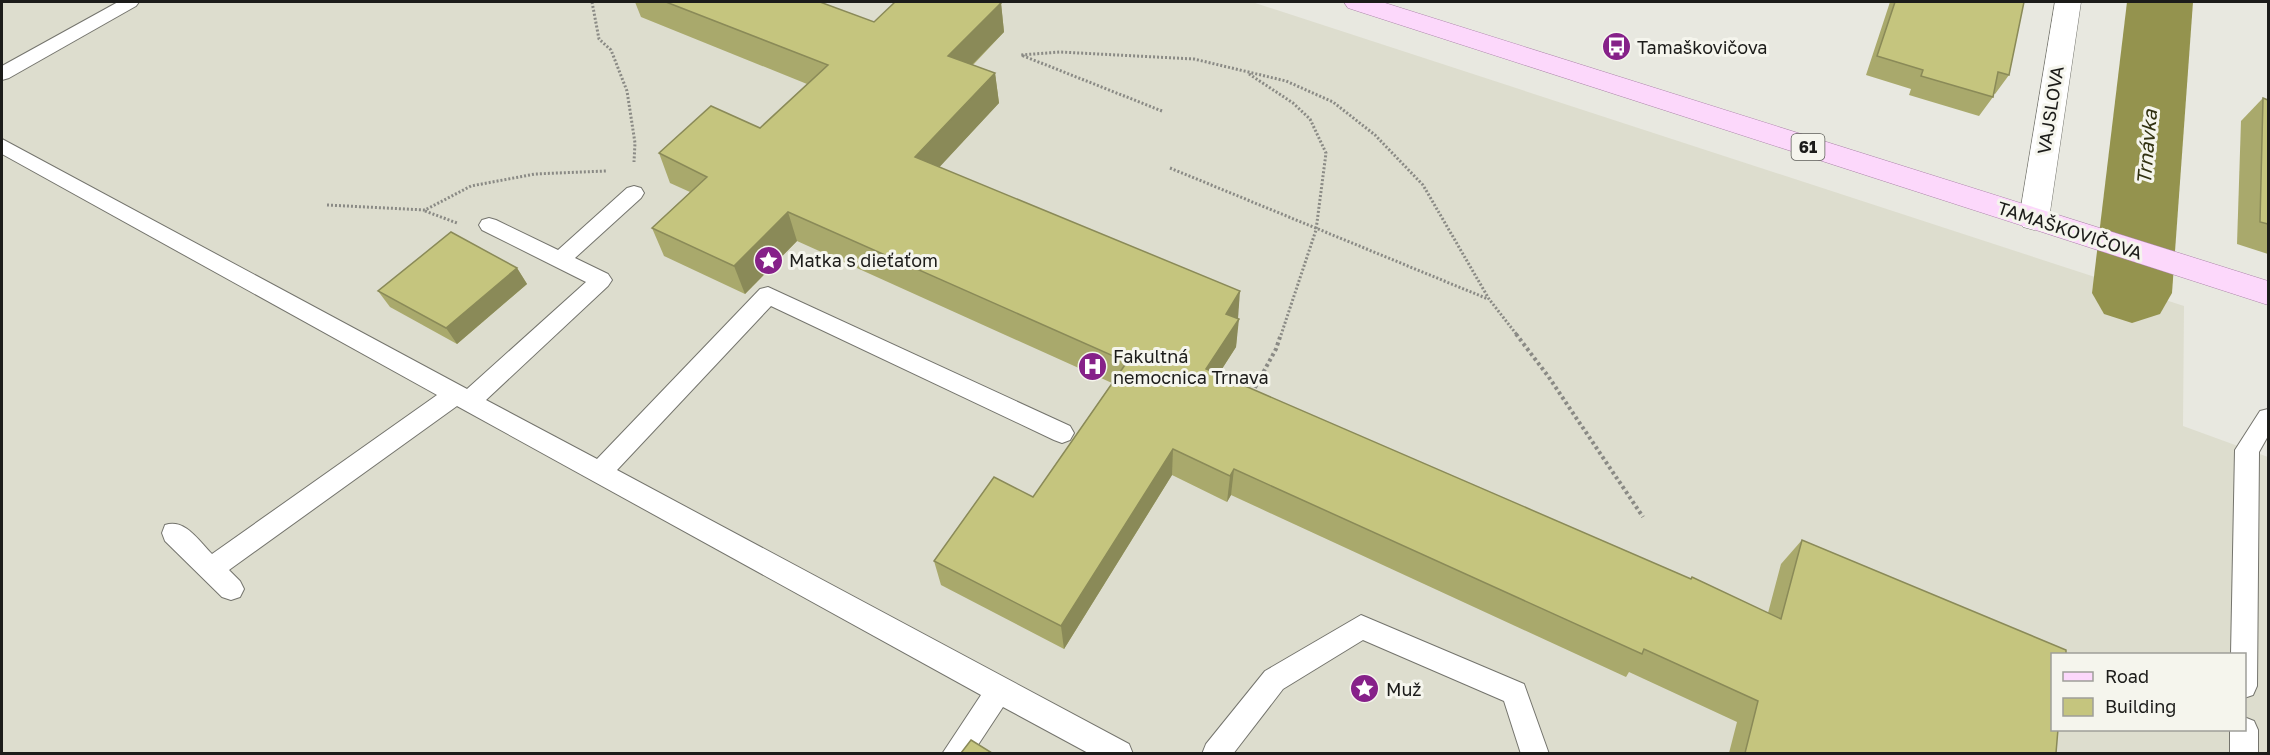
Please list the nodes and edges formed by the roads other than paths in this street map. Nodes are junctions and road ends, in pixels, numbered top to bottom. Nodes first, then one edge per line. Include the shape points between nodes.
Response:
1 (1358, 2) edge
2 (2068, 2) edge
3 (122, 3) edge
4 (2, 74) edge
5 (2, 146) edge
6 (634, 185) road end
7 (2047, 223) junction
8 (489, 225) dead end
9 (560, 260) junction
10 (2268, 294) edge
11 (463, 398) junction
12 (2267, 423) edge
13 (1062, 433) dead end
14 (599, 473) junction
15 (174, 534) dead end
16 (211, 569) junction
17 (231, 588) dead end
18 (2244, 653) edge
19 (999, 691) junction
20 (2244, 731) edge
21 (956, 753) edge
22 (1119, 753) edge
23 (1215, 753) edge
24 (1535, 753) edge
25 (2244, 753) edge

1 - 7 main road, TAMAŠKOVIČOVA / 61
2 - 7 street, VAJSLOVA
3 - 4 lane
5 - 11 lane
6 - 9 lane
7 - 10 main road, TAMAŠKOVIČOVA / 61
8 - 9 lane
9 - 11 lane via 601,280
11 - 14 lane
11 - 16 lane
12 - 18 lane via 2247,450
13 - 14 lane via 768,296
14 - 19 lane
15 - 16 lane
16 - 17 lane
19 - 21 lane
19 - 22 lane
20 - 25 lane
23 - 24 lane via 1274,680 1361,627 1515,693

